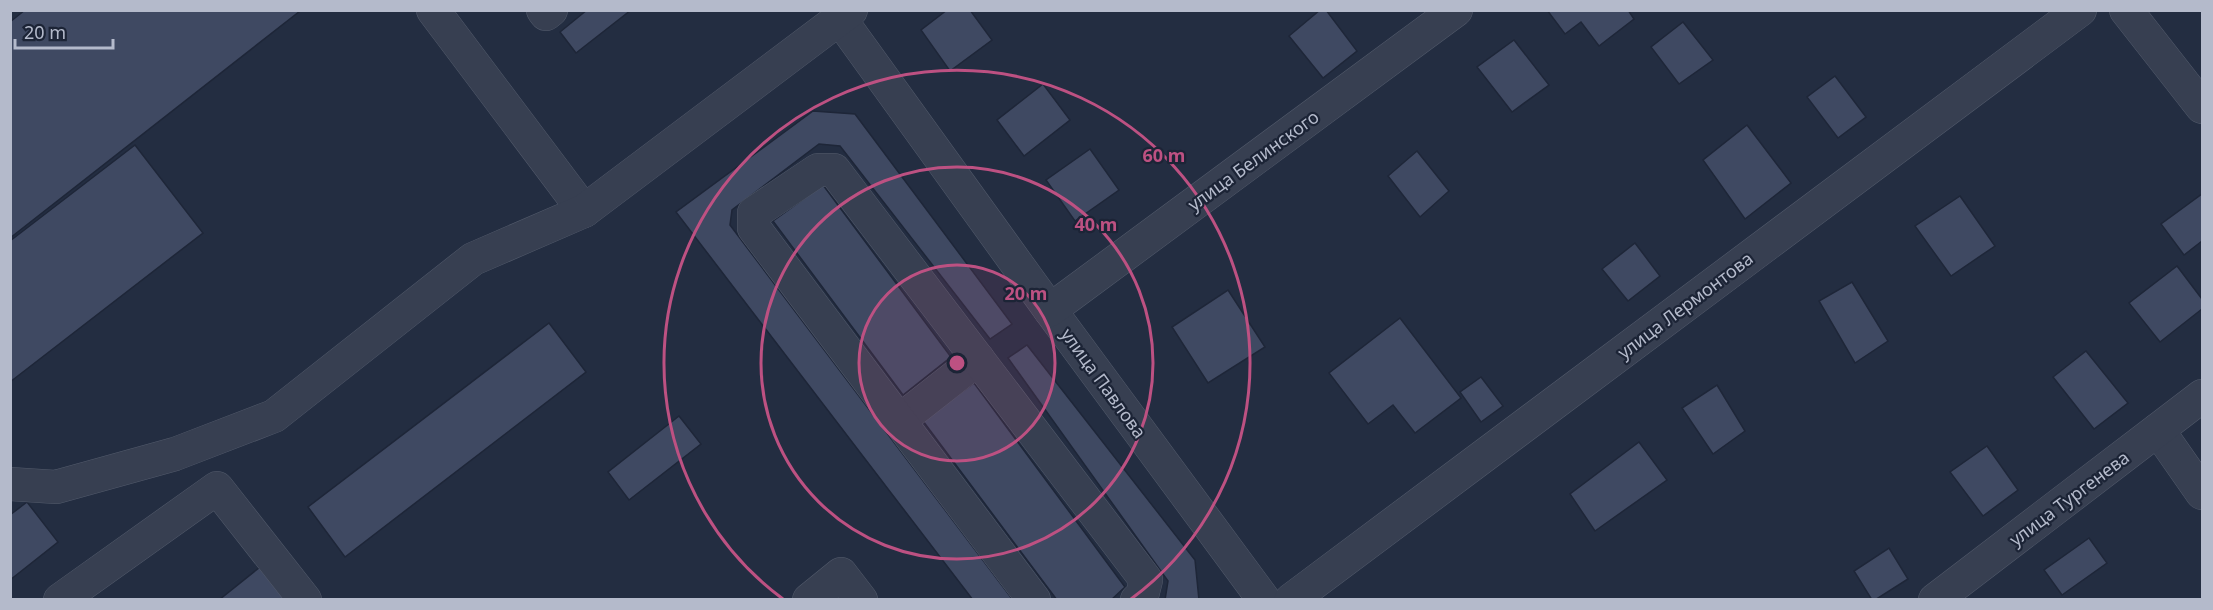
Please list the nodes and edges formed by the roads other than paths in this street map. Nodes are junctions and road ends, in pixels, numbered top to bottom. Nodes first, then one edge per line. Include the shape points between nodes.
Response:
1 (433, 10) edge
2 (543, 10) edge
3 (551, 10) edge
4 (1456, 10) edge
5 (2080, 10) edge
6 (2126, 10) edge
7 (831, 18) edge
8 (2202, 107) edge
9 (584, 211) junction
10 (1050, 310) junction
11 (978, 359) junction
12 (2202, 396) edge
13 (899, 421) junction
14 (2158, 430) junction
15 (10, 484) edge
16 (2202, 493) edge
17 (60, 600) edge
18 (305, 600) edge
19 (809, 600) edge
20 (861, 600) edge
21 (1034, 600) edge
22 (1137, 600) edge
23 (1264, 600) edge
24 (1291, 600) edge
25 (1935, 600) edge

1 - 9 street
2 - 3 street via 546,14
4 - 10 street, улица Белинского
5 - 24 street, улица Лермонтова
6 - 8 street
7 - 9 street
7 - 10 street, улица Павлова
9 - 15 street via 472,259 274,416 175,454 56,487
10 - 23 street, улица Павлова
11 - 13 street
11 - 13 street via 834,170 818,170 754,213 754,228
11 - 22 street via 1146,580
12 - 14 street, улица Тургенева
13 - 21 street
14 - 16 street
14 - 25 street, улица Тургенева
17 - 18 street via 217,488
19 - 20 street via 841,574

